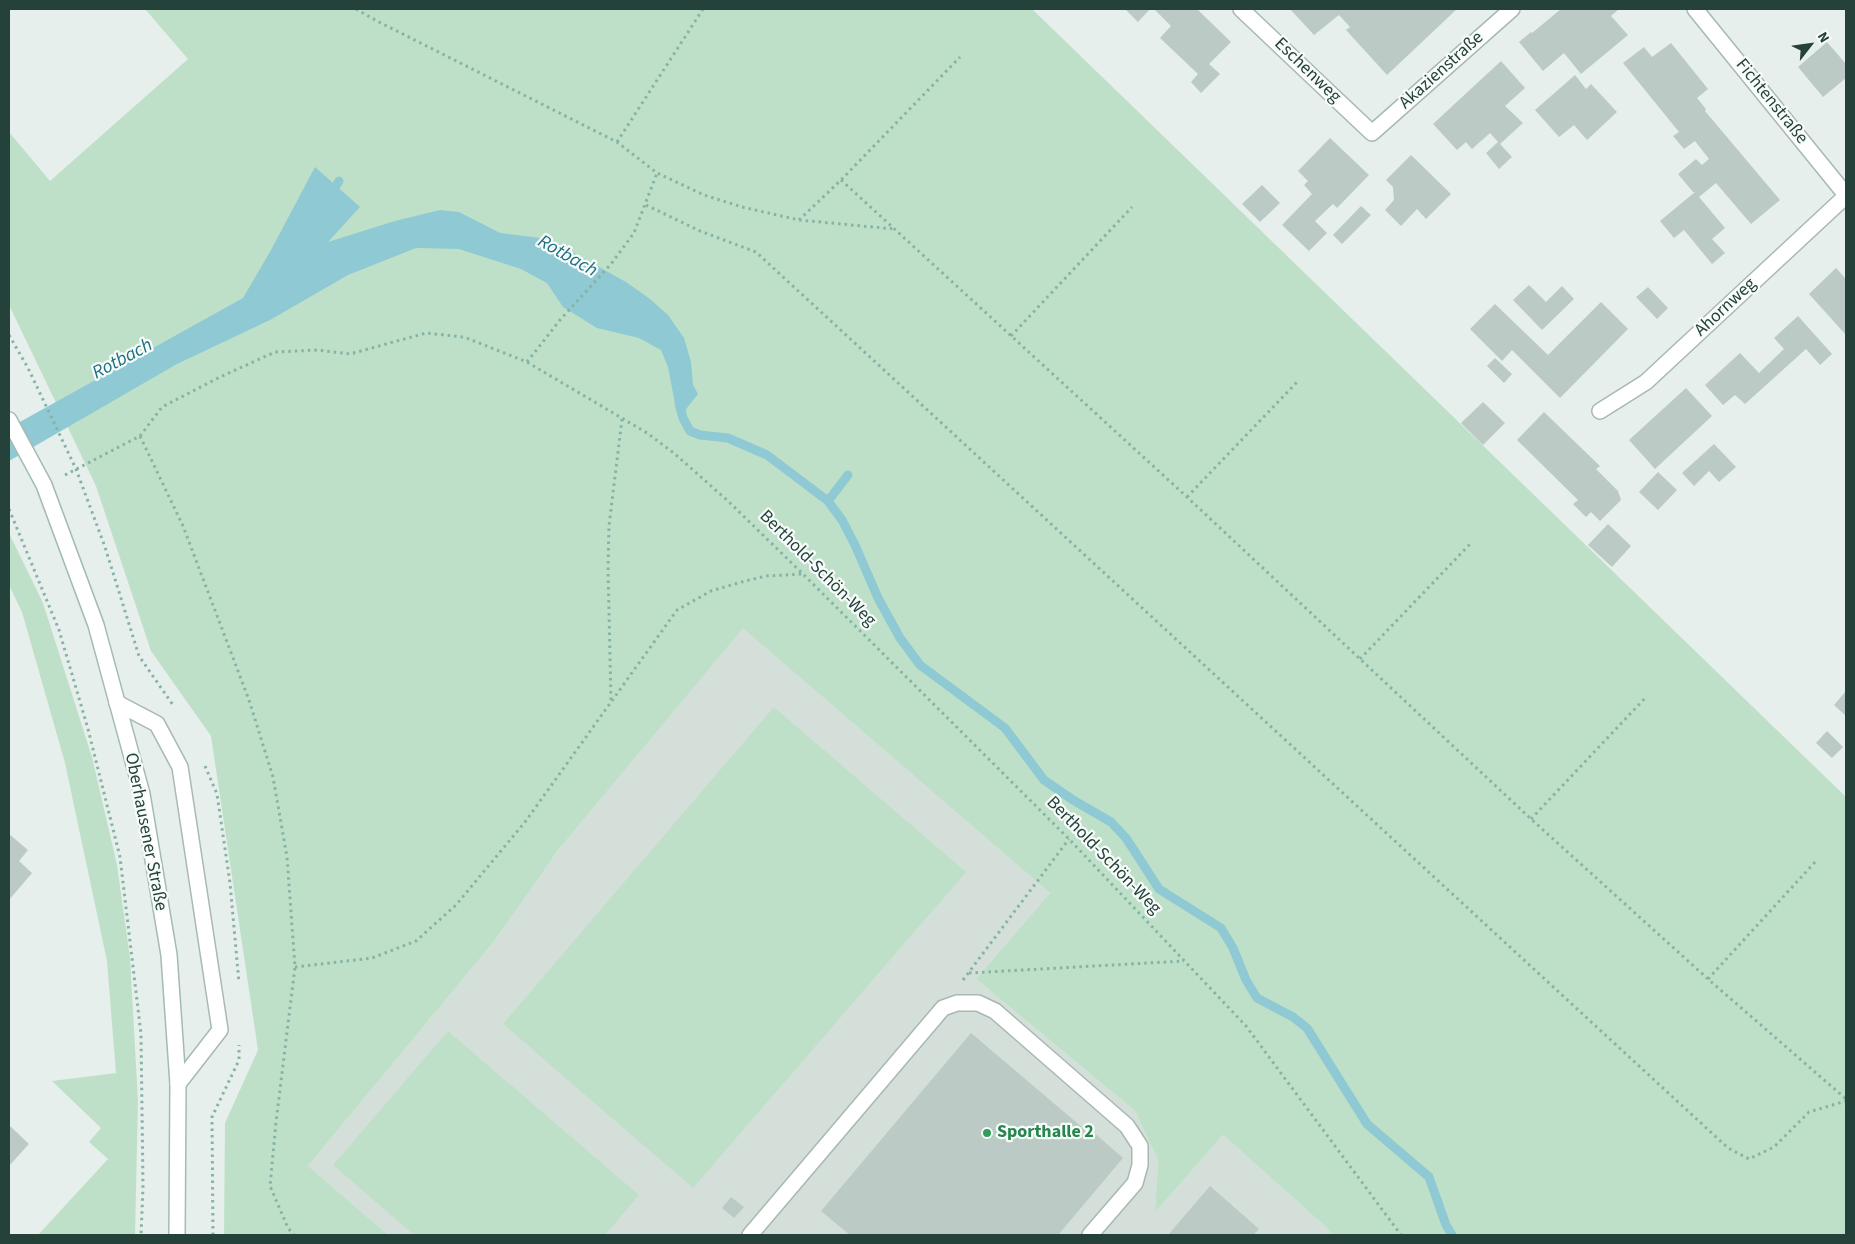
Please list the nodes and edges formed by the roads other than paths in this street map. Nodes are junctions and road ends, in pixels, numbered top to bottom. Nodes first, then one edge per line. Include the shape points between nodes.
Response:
1 (1241, 9) edge
2 (1512, 9) edge
3 (1695, 9) edge
4 (1372, 133) joint
5 (1846, 195) edge
6 (1600, 411) dead end
7 (9, 420) edge
8 (117, 703) junction
9 (178, 1084) junction
10 (177, 1235) edge
11 (750, 1235) edge
12 (1090, 1235) edge

1 - 4 street, Eschenweg
2 - 4 street, Akazienstraße
3 - 5 street, Fichtenstraße
5 - 6 street, Ahornweg via 1646,382
7 - 8 street, Oberhausener Straße via 44,486 96,626
8 - 9 street, Oberhausener Straße via 142,794 169,955
8 - 9 street via 157,724 180,767 220,1030
9 - 10 street, Oberhausener Straße
11 - 12 street via 943,1008 957,1003 978,1002 995,1011 1127,1126 1140,1146 1140,1165 1135,1183

